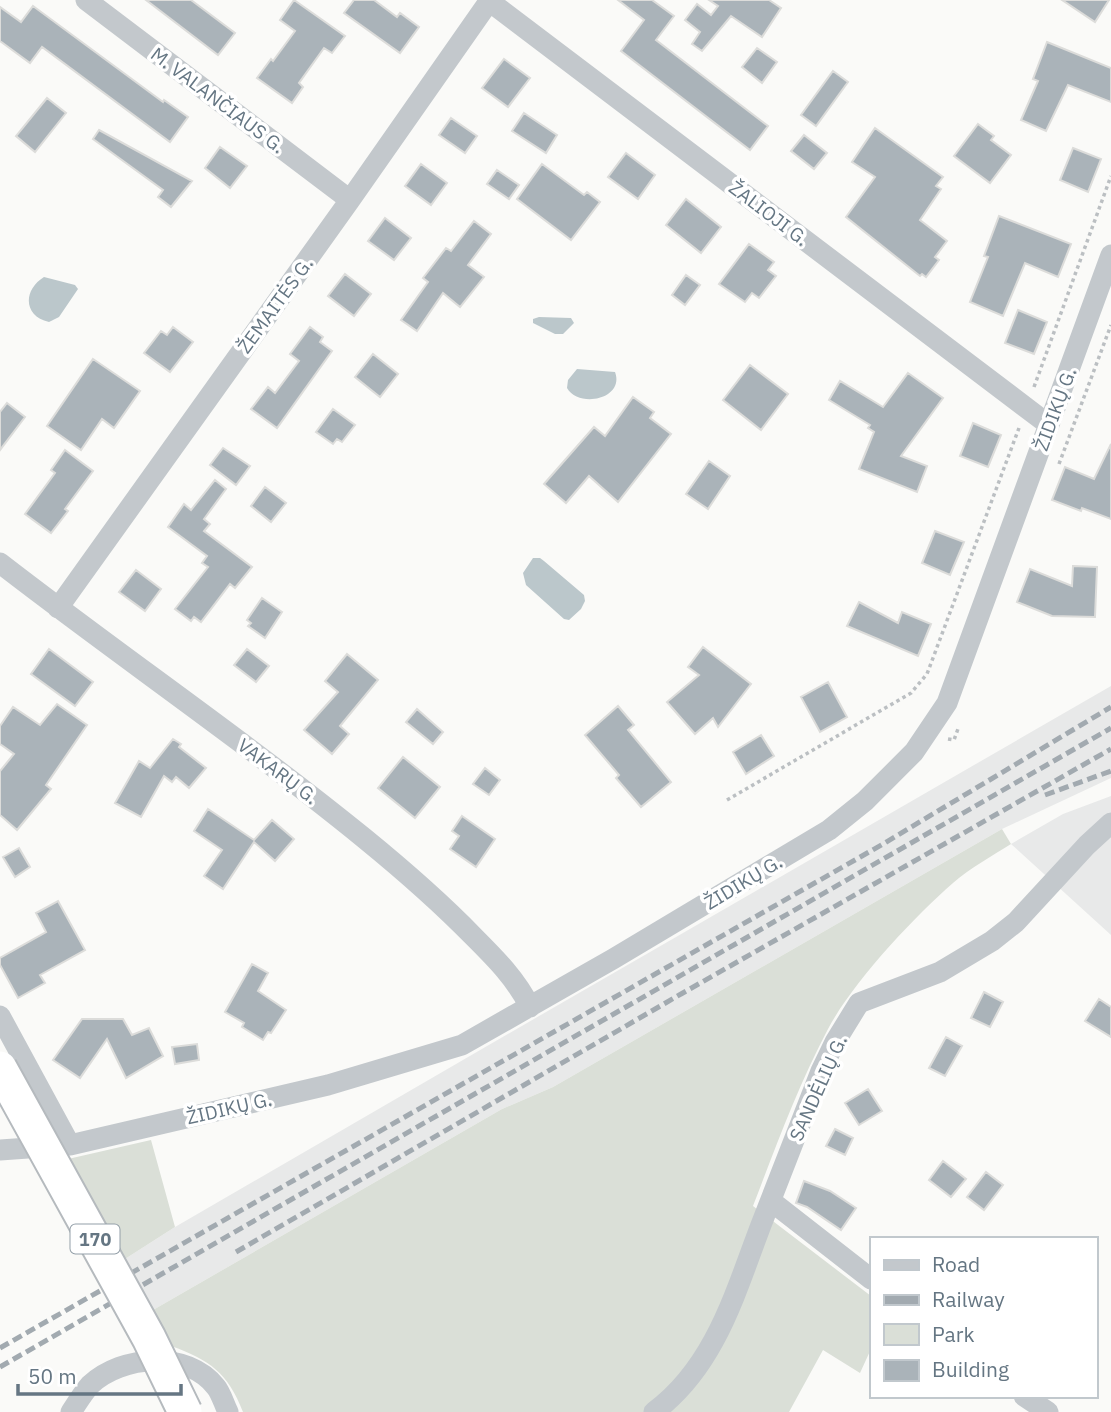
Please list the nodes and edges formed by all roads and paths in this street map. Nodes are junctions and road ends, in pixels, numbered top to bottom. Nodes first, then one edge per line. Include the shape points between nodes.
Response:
1 (86, 0) edge
2 (489, 0) edge
3 (1111, 176) edge
4 (350, 200) junction
5 (1111, 255) edge
6 (1027, 408) junction
7 (1049, 425) junction
8 (0, 563) edge
9 (58, 608) junction
10 (727, 800) dead end
11 (1111, 823) edge
12 (530, 1007) junction
13 (0, 1016) edge
14 (0, 1068) edge
15 (70, 1145) junction
16 (0, 1150) edge
17 (771, 1201) junction
18 (870, 1278) edge
19 (1027, 1398) edge
20 (71, 1412) edge
21 (185, 1412) edge
22 (228, 1412) edge
23 (654, 1412) edge
24 (1048, 1412) edge

1 - 4 street, M. VALANČIAUS G.
2 - 4 street, ŽEMAITĖS G.
2 - 6 street, ŽALIOJI G.
3 - 6 path
4 - 9 street, ŽEMAITĖS G.
5 - 7 street, ŽIDIKŲ G.
6 - 7 street, ŽALIOJI G.
6 - 10 path via 927,674 911,693
7 - 12 street, ŽIDIKŲ G. via 947,703 914,752 829,830
8 - 9 street, VAKARŲ G.
9 - 12 street, VAKARŲ G. via 385,855 443,905 497,961
11 - 17 street, SANDĖLIŲ G. via 992,941 940,972 859,1003 821,1071
12 - 15 street, ŽIDIKŲ G. via 462,1045 328,1085
13 - 15 street
14 - 21 main road, 170, bridge
15 - 16 street, ŽIDIKŲ G.
17 - 18 street
17 - 23 street, SANDĖLIŲ G. via 710,1349 676,1395
19 - 24 street
20 - 22 street via 91,1384 117,1368 147,1361 177,1363 199,1374 216,1387

